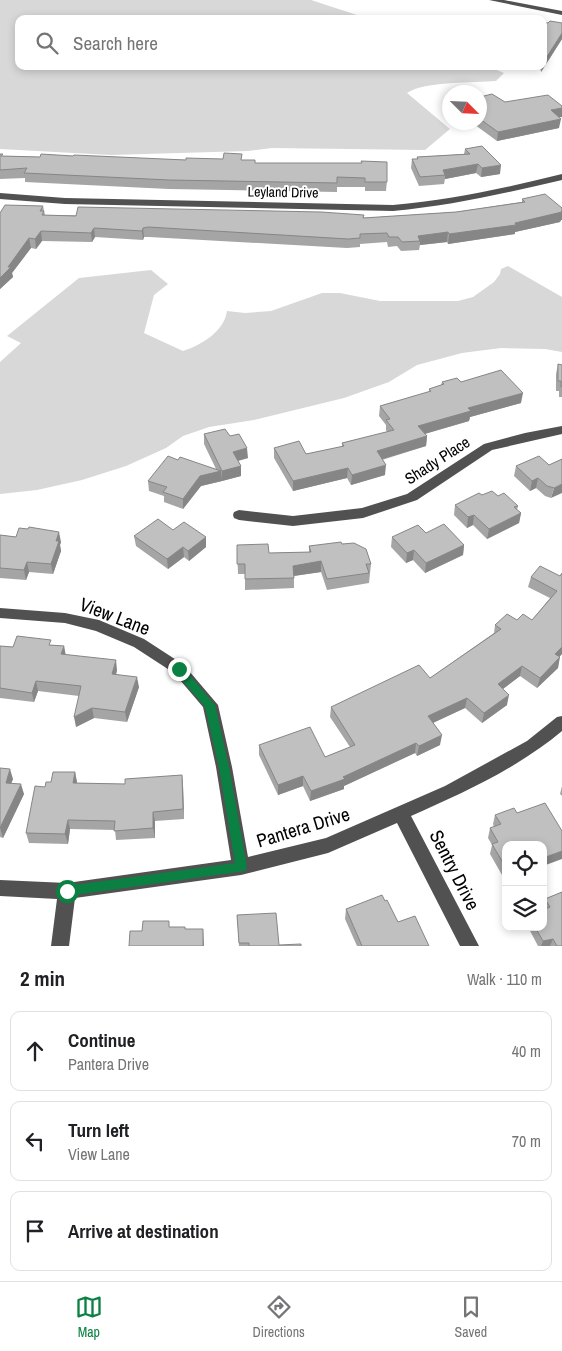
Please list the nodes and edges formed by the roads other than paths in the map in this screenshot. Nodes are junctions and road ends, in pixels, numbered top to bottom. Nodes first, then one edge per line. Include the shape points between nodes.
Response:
1 (493, 0) edge
2 (562, 13) edge
3 (562, 177) edge
4 (0, 196) edge
5 (562, 430) edge
6 (240, 515) dead end
7 (0, 613) edge
8 (562, 722) edge
9 (402, 814) junction
10 (241, 867) junction
11 (0, 888) edge
12 (67, 891) junction
13 (60, 946) edge
14 (470, 946) edge

1 - 2 street
3 - 4 street, Leyland Drive via 440,204 393,208 65,201
5 - 6 street, Shady Place via 488,447 412,497 363,513 293,521
7 - 10 street, View Lane via 65,618 99,626 140,643 179,669 210,705
8 - 9 street, Pantera Drive via 533,746
9 - 10 street, Pantera Drive via 328,845
9 - 14 street, Sentry Drive
10 - 12 street, Pantera Drive
11 - 12 street, Pantera Drive
12 - 13 street

